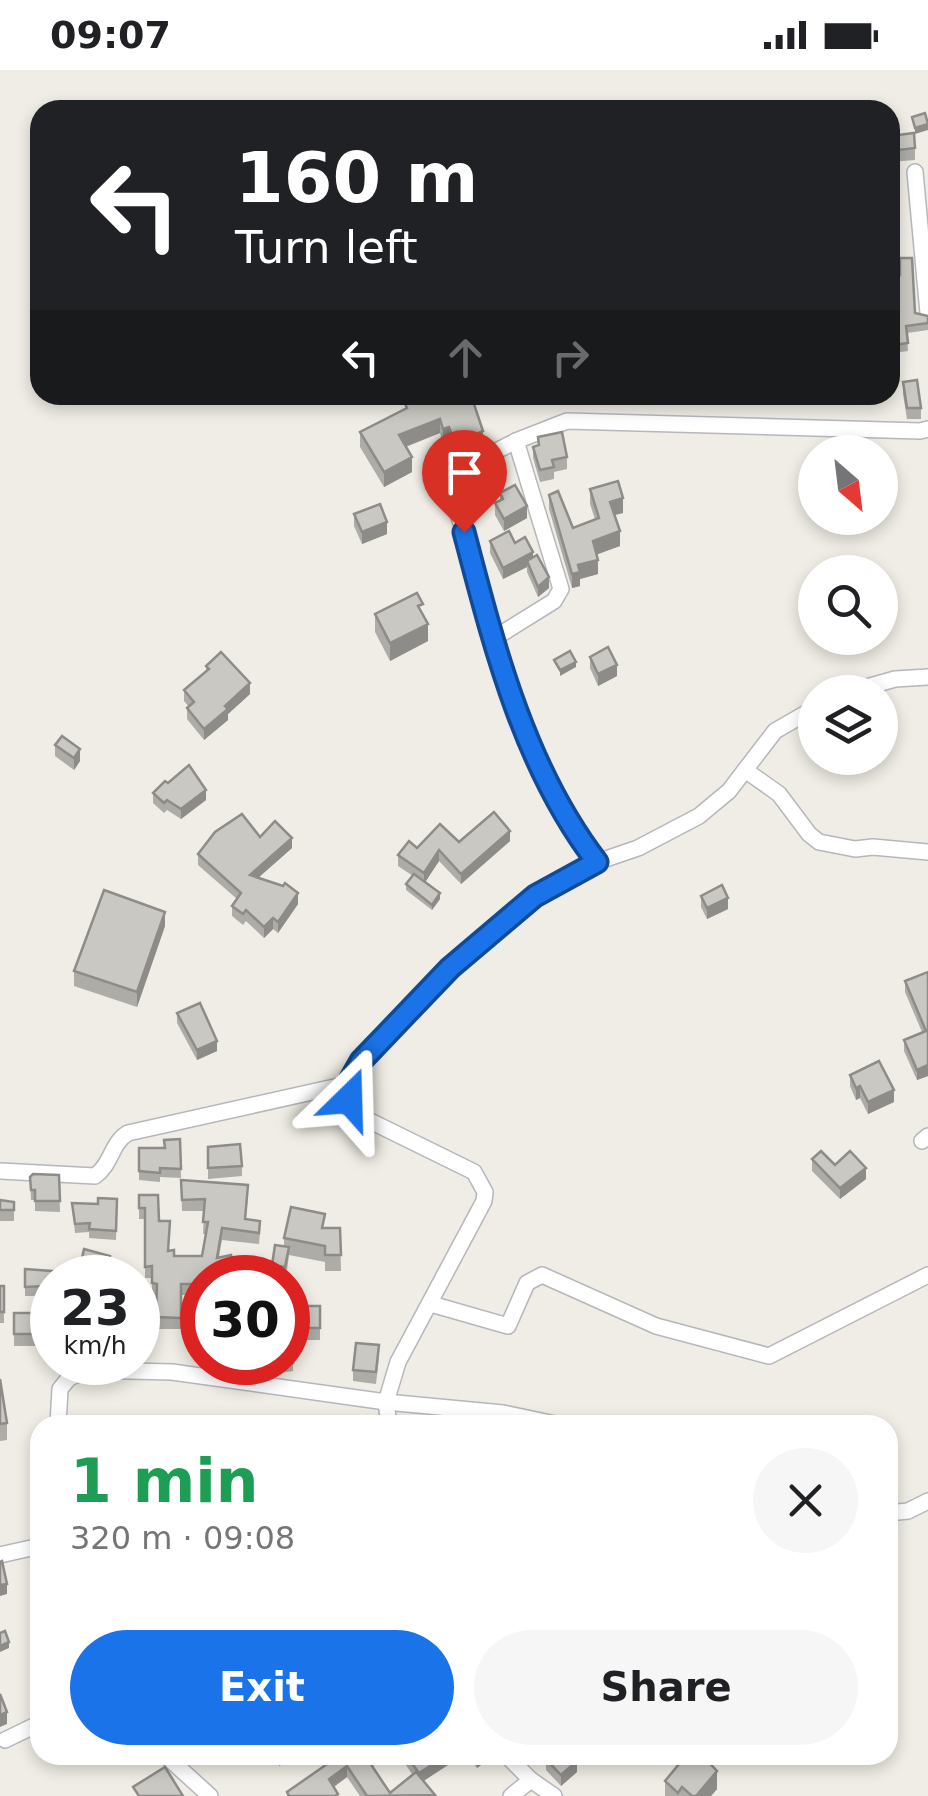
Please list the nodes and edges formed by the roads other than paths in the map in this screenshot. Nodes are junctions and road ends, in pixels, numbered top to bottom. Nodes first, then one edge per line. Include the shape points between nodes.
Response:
1 (915, 172) dead end
2 (928, 313) edge
3 (928, 428) edge
4 (516, 442) junction
5 (493, 639) junction
6 (928, 677) edge
7 (898, 679) edge
8 (798, 718) edge
9 (745, 770) junction
10 (928, 852) edge
11 (597, 862) junction
12 (348, 1084) junction
13 (0, 1170) edge
14 (928, 1275) edge
15 (431, 1304) junction
16 (386, 1402) junction
17 (59, 1415) edge
18 (388, 1415) edge
19 (512, 1415) edge
20 (928, 1501) edge
21 (898, 1512) edge
22 (30, 1548) edge
23 (0, 1555) edge
24 (30, 1728) edge
25 (5, 1740) dead end
26 (176, 1765) edge
27 (516, 1765) edge
28 (530, 1780) junction
29 (210, 1796) edge
30 (512, 1796) edge
31 (554, 1796) edge

1 - 2 street
3 - 4 street via 567,420
4 - 5 street via 561,589 554,601
4 - 5 street via 449,475
5 - 11 street via 534,757 567,823
6 - 7 street
8 - 9 street via 775,732
9 - 10 street via 779,794 819,842
9 - 11 street via 699,816
11 - 12 street via 535,896 487,934 361,1061
12 - 13 street via 128,1133 95,1176
12 - 15 street via 354,1109 366,1121 466,1167 484,1185 484,1200
14 - 15 street via 769,1356 656,1326 542,1275 528,1283 508,1326
15 - 16 street via 398,1362
16 - 17 street via 172,1372 88,1370 60,1390
16 - 18 street
16 - 19 street
20 - 21 street
22 - 23 street
24 - 25 street
26 - 29 street
27 - 28 street
28 - 30 street
28 - 31 street

